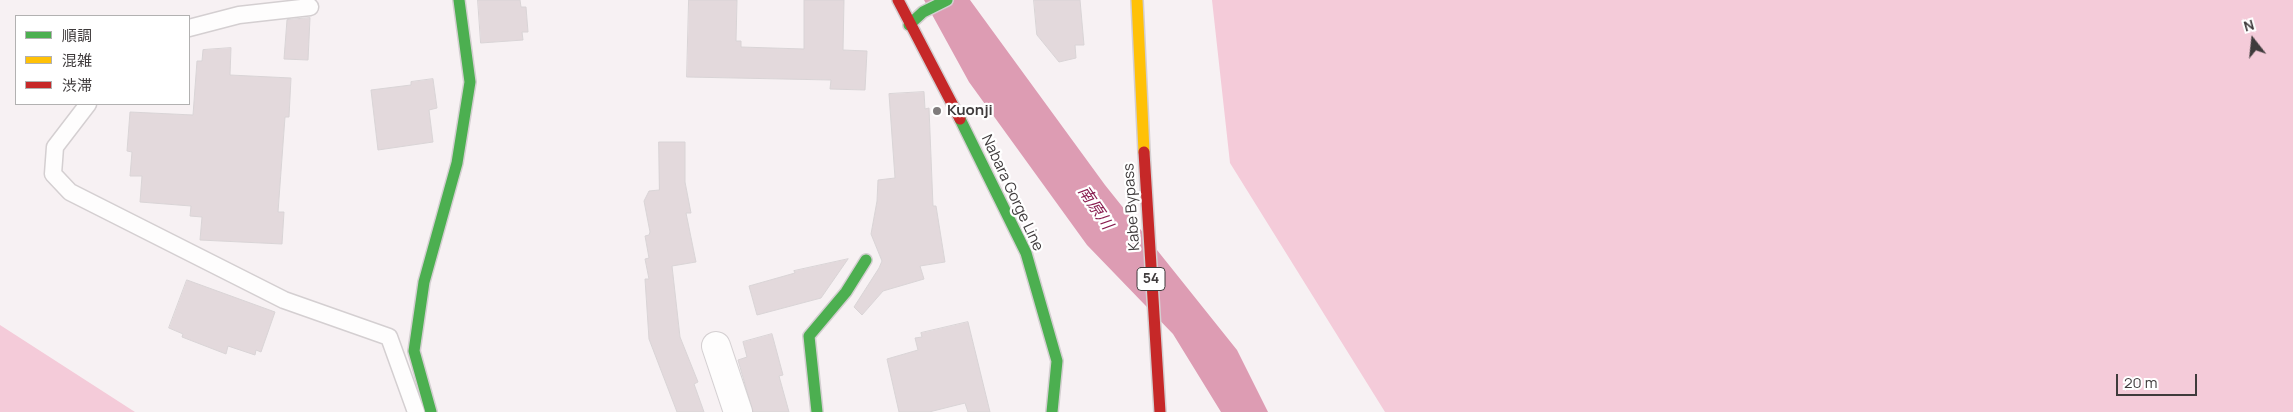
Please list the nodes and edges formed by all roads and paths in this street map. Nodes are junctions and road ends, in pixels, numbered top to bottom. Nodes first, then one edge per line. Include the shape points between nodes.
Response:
1 (459, 0) edge
2 (898, 0) edge
3 (948, 0) edge
4 (1137, 0) edge
5 (310, 7) dead end
6 (909, 25) junction
7 (190, 28) edge
8 (87, 105) edge
9 (866, 260) dead end
10 (716, 346) dead end
11 (416, 412) edge
12 (431, 412) edge
13 (738, 412) edge
14 (817, 412) edge
15 (1052, 412) edge
16 (1160, 412) edge

1 - 12 main road via 470,82 457,164 424,282 414,351
2 - 6 main road, Nabara Gorge Line
3 - 6 main road via 923,12
4 - 16 main road, Kabe Bypass / 54
5 - 7 lane via 238,15
6 - 15 main road, Nabara Gorge Line via 971,140 1026,253 1057,361
8 - 11 lane via 56,147 53,174 70,192 284,300 389,337
9 - 14 main road via 846,292 810,336
10 - 13 street

